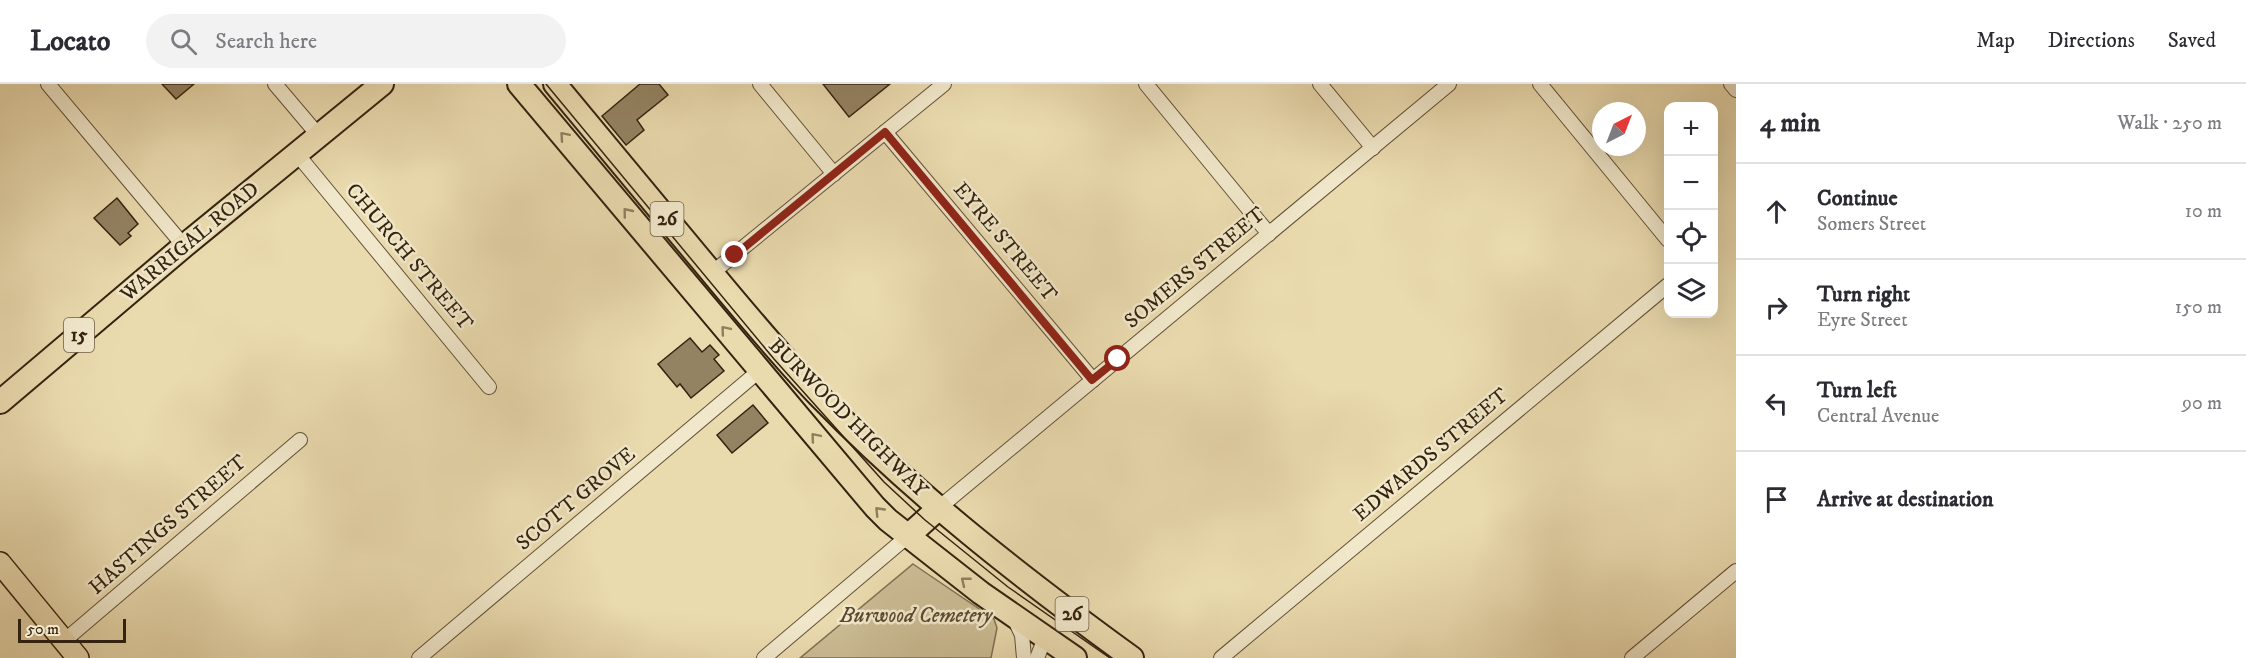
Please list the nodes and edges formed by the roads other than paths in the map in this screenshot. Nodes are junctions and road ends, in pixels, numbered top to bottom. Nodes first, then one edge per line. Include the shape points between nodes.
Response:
1 (48, 84) edge
2 (275, 84) edge
3 (382, 84) edge
4 (519, 84) edge
5 (555, 84) edge
6 (760, 84) edge
7 (944, 84) edge
8 (1146, 84) edge
9 (1320, 84) edge
10 (1449, 84) edge
11 (1540, 84) edge
12 (1731, 84) edge
13 (1736, 90) edge
14 (885, 132) junction
15 (319, 136) junction
16 (1373, 148) junction
17 (297, 154) junction
18 (834, 174) junction
19 (1269, 234) junction
20 (1664, 235) edge
21 (184, 246) junction
22 (712, 273) junction
23 (1664, 288) edge
24 (690, 289) junction
25 (780, 354) junction
26 (759, 371) junction
27 (1092, 380) junction
28 (489, 387) dead end
29 (0, 402) edge
30 (300, 440) dead end
31 (940, 507) junction
32 (908, 536) junction
33 (0, 563) edge
34 (1012, 568) junction
35 (1736, 572) edge
36 (1012, 616) junction
37 (64, 641) junction
38 (1041, 648) edge
39 (78, 658) edge
40 (419, 658) edge
41 (764, 658) edge
42 (1024, 658) edge
43 (1075, 658) edge
44 (1132, 658) edge
45 (1221, 658) edge
46 (1632, 658) edge

1 - 21 street
2 - 15 street
3 - 15 highway, WARRIGAL ROAD / 15
24 -> 4 highway, BURWOOD HIGHWAY / 26
5 - 22 highway, BURWOOD HIGHWAY / 26
6 - 18 street
7 - 14 street
8 - 19 street
9 - 16 street
10 - 16 street, SOMERS STREET
11 - 20 street
12 - 13 street
14 - 18 street
14 - 27 street, EYRE STREET
15 - 17 highway, WARRIGAL ROAD / 15
16 - 19 street, SOMERS STREET
17 - 21 highway, WARRIGAL ROAD / 15
17 - 28 street, CHURCH STREET
18 - 22 street
19 - 27 street, SOMERS STREET
21 - 29 highway, WARRIGAL ROAD / 15
22 - 24 highway
22 - 25 highway, BURWOOD HIGHWAY / 26
23 - 45 street, EDWARDS STREET
26 -> 24 highway, BURWOOD HIGHWAY / 26
25 - 26 highway
25 - 31 highway, BURWOOD HIGHWAY / 26 via 858,434
32 -> 26 highway, BURWOOD HIGHWAY / 26 via 868,499
26 - 40 street, SCOTT GROVE
27 - 31 street, SOMERS STREET
30 - 37 street, HASTINGS STREET
31 - 32 highway
31 - 34 highway, BURWOOD HIGHWAY / 26
36 -> 32 highway, BURWOOD HIGHWAY / 26
32 - 41 street
33 - 37 main road
34 - 38 highway via 1028,588 1045,623
34 - 44 highway, BURWOOD HIGHWAY / 26
35 - 46 street
36 - 38 highway, BURWOOD HIGHWAY / 26
36 - 42 street via 1022,635
37 - 39 main road
38 - 43 highway, BURWOOD HIGHWAY / 26

